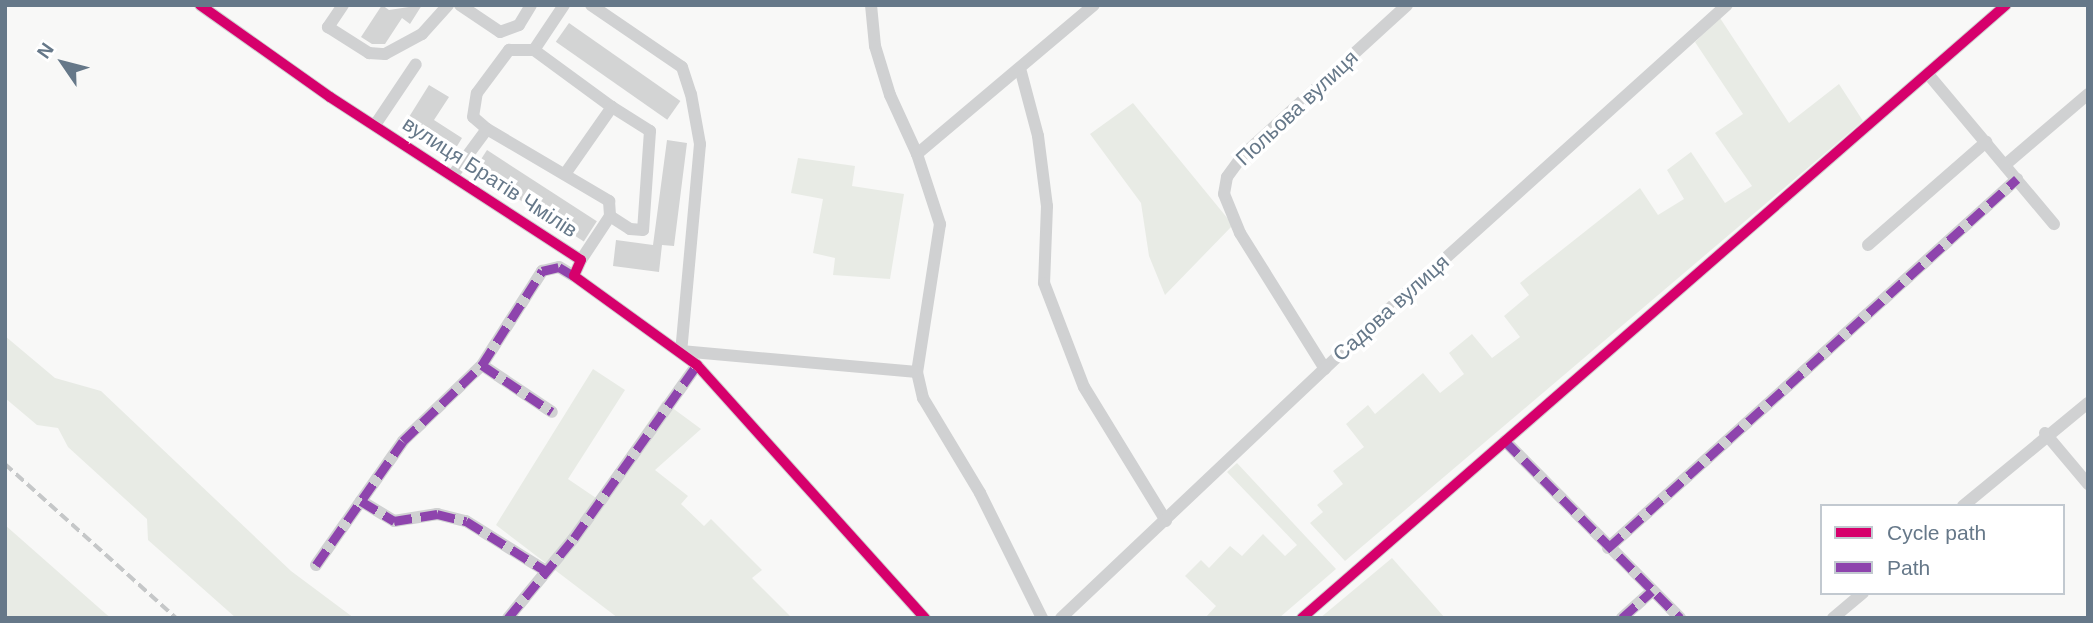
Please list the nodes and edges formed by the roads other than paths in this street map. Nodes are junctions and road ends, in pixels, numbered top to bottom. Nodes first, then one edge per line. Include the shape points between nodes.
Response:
1 (200, 5) edge
2 (343, 5) edge
3 (448, 5) edge
4 (460, 5) edge
5 (531, 5) edge
6 (564, 5) edge
7 (591, 5) edge
8 (871, 5) edge
9 (1094, 5) edge
10 (1407, 5) edge
11 (1704, 5) edge
12 (1727, 5) edge
13 (2006, 5) edge
14 (1714, 17) junction
15 (534, 50) junction
16 (416, 65) dead end
17 (1021, 72) junction
18 (1928, 74) junction
19 (2088, 94) edge
20 (612, 107) junction
21 (375, 125) junction
22 (488, 129) junction
23 (1986, 142) junction
24 (917, 154) junction
25 (2005, 165) junction
26 (453, 174) junction
27 (565, 174) junction
28 (2017, 179) junction
29 (610, 216) junction
30 (2054, 224) dead end
31 (1868, 245) dead end
32 (581, 260) junction
33 (574, 276) junction
34 (681, 351) junction
35 (482, 365) junction
36 (697, 365) junction
37 (1325, 369) junction
38 (917, 372) junction
39 (2088, 402) edge
40 (552, 412) dead end
41 (2045, 433) junction
42 (1506, 441) junction
43 (2088, 484) edge
44 (361, 501) junction
45 (1965, 504) edge
46 (1166, 521) junction
47 (1608, 548) junction
48 (316, 565) dead end
49 (546, 571) junction
50 (1652, 591) junction
51 (1861, 595) edge
52 (508, 618) edge
53 (925, 618) edge
54 (1042, 618) edge
55 (1061, 618) edge
56 (1302, 618) edge
57 (1622, 618) edge
58 (1680, 618) edge
59 (1833, 618) edge

1 - 21 street, вулиця Братів Чмілів
2 - 3 street via 328,27 369,53 385,54 422,34
4 - 5 street via 500,32 519,24
6 - 15 street
7 - 34 street via 682,67 691,94 701,144
8 - 24 street via 875,46 890,95
9 - 17 street
10 - 37 street, Польова вулиця via 1243,155 1227,177 1224,194 1240,233
11 - 14 street
12 - 14 street, Садова вулиця
13 - 18 street
14 - 37 street, Садова вулиця
15 - 20 street
15 - 22 street via 509,50 477,93 473,117
16 - 21 street
17 - 24 street
17 - 46 street via 1038,136 1047,206 1044,283 1084,387
18 - 23 street
18 - 42 street
19 - 25 street
20 - 27 street
20 - 29 street via 650,131 643,230 630,229
21 - 26 street, вулиця Братів Чмілів
22 - 26 street
22 - 27 street
23 - 25 street
23 - 31 street
24 - 38 street via 940,224
25 - 28 street
26 - 32 street, вулиця Братів Чмілів
27 - 29 street via 608,201
28 - 30 street
28 - 47 street
29 - 32 street
32 - 33 street, вулиця Братів Чмілів
33 - 34 street
33 - 35 street via 559,267 542,271
34 - 36 street
34 - 38 street
35 - 40 street
35 - 44 street via 403,441
36 - 49 street
36 - 53 street
37 - 46 street, Садова вулиця
38 - 54 street via 923,398 980,494
39 - 41 street
41 - 43 street
41 - 45 street
42 - 47 street
42 - 56 street
44 - 48 street
44 - 49 street via 394,521 437,514 466,522
46 - 55 street, Садова вулиця
47 - 50 street
49 - 52 street
50 - 57 street
50 - 58 street
51 - 59 street

